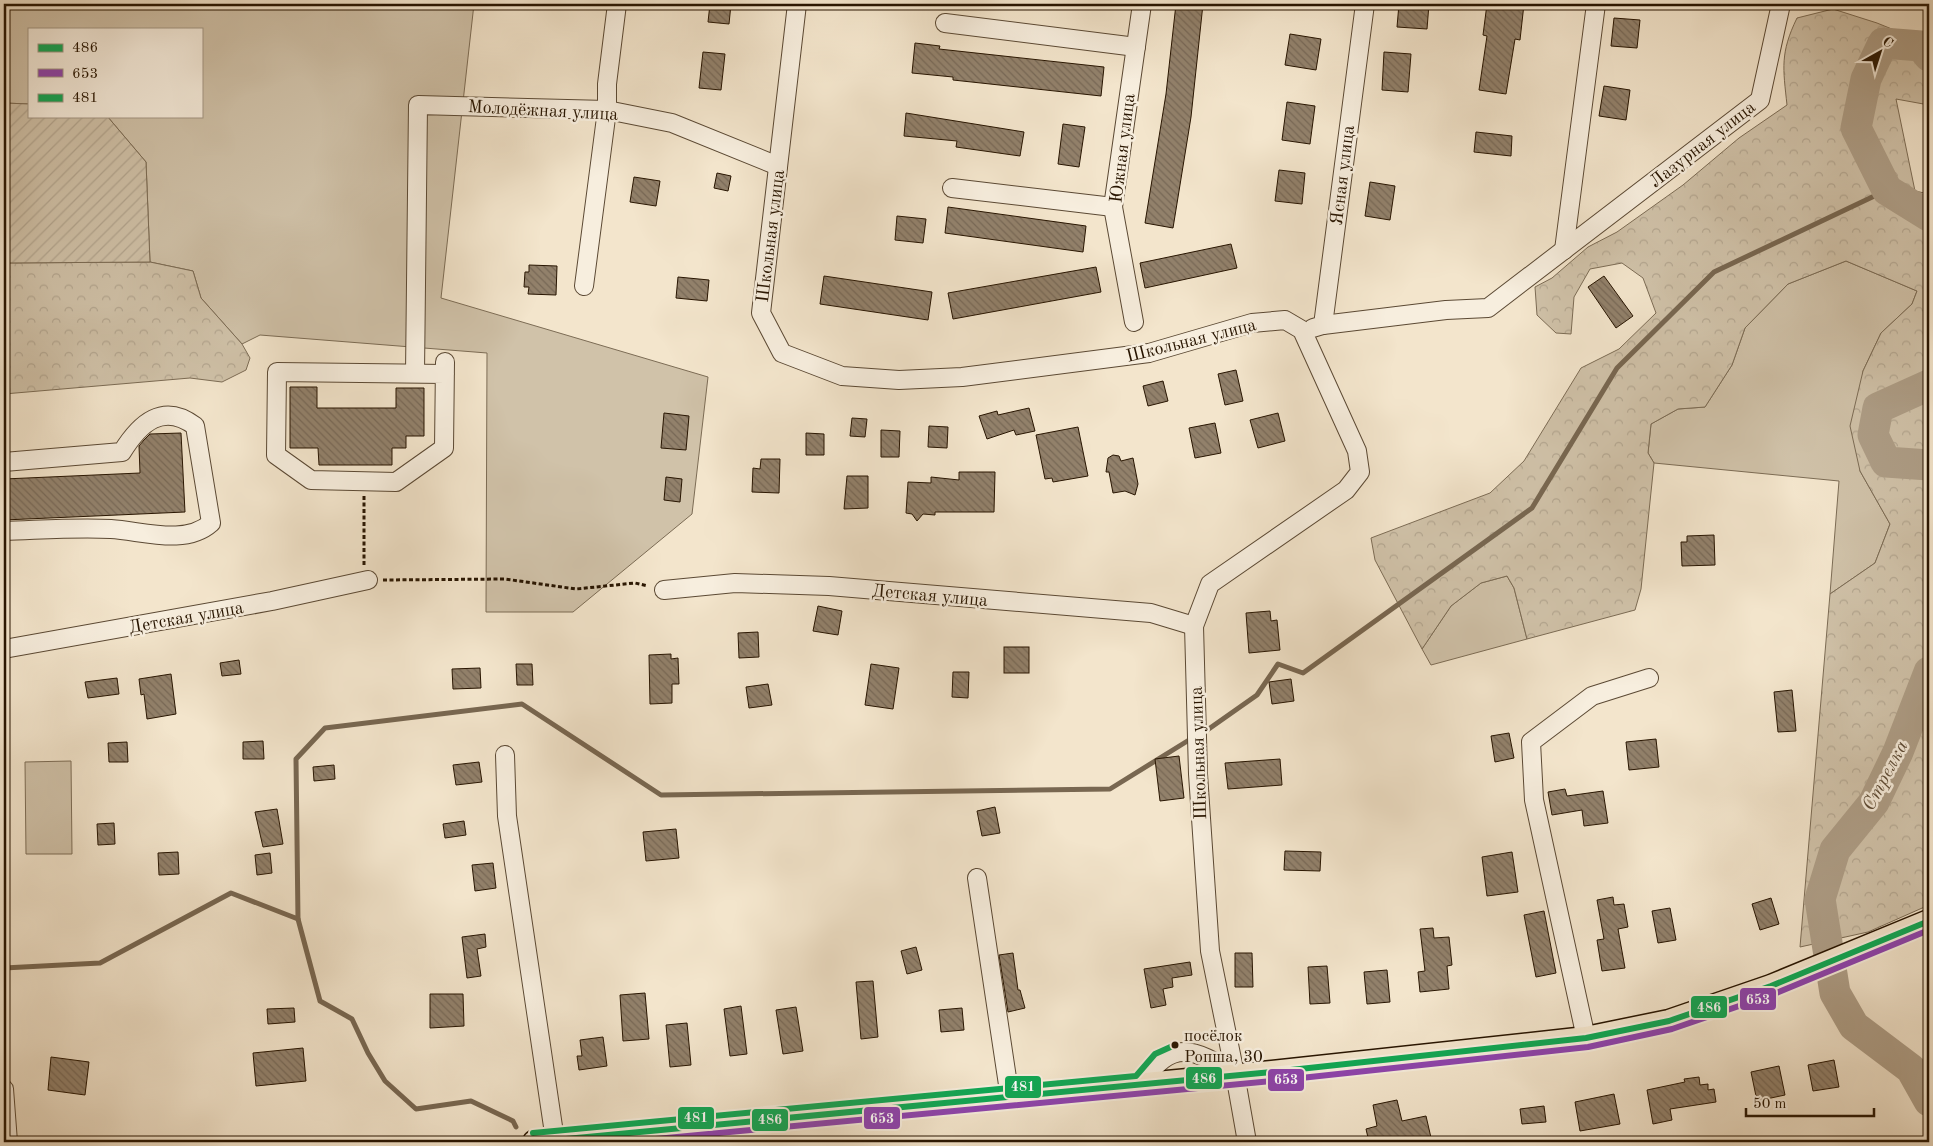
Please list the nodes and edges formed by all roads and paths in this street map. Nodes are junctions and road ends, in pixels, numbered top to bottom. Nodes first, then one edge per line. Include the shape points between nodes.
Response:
1 (617, 4) edge
2 (798, 4) edge
3 (1142, 4) edge
4 (1365, 4) edge
5 (1596, 4) edge
6 (1781, 4) edge
7 (945, 23) dead end
8 (1136, 47) junction
9 (607, 110) junction
10 (778, 166) junction
11 (952, 188) dead end
12 (1113, 207) junction
13 (1565, 249) junction
14 (584, 286) dead end
15 (1134, 322) dead end
16 (1323, 325) junction
17 (1302, 330) junction
18 (415, 373) junction
19 (4, 462) edge
20 (364, 481) junction
21 (4, 531) edge
22 (366, 580) junction
23 (664, 590) joint
24 (1194, 626) junction
25 (4, 649) edge
26 (1649, 678) dead end
27 (505, 756) dead end
28 (977, 878) dead end
29 (1929, 921) edge
30 (1586, 1038) junction
31 (1235, 1074) junction
32 (4, 1090) edge
33 (1010, 1098) junction
34 (584, 1140) edge
35 (545, 1141) edge
36 (8, 1142) edge
37 (1247, 1142) edge

1 - 9 street
2 - 10 street, Школьная улица
3 - 8 street, Южная улица
4 - 16 street, Ясная улица
5 - 13 street
6 - 13 street, Лазурная улица via 1760,100
7 - 8 street
8 - 12 street, Южная улица
9 - 10 street, Молодёжная улица via 672,122
9 - 14 street
9 - 18 street, Молодёжная улица via 418,105
10 - 17 street, Школьная улица via 761,313 782,353 842,376 899,380 962,377 1149,353 1252,323 1285,320
11 - 12 street
12 - 15 street, Южная улица
13 - 16 street, Лазурная улица via 1488,308
16 - 17 street
17 - 24 street, Школьная улица via 1358,451 1360,472 1346,490 1210,584
18 - 20 street via 445,368 444,448 396,482
18 - 20 street via 277,372 276,455 311,480
19 - 21 street via 122,452 141,425 152,418 184,418 195,426 211,523 201,532 176,535 112,529
20 - 22 path
22 - 23 path via 505,579 576,589 635,583
22 - 25 street, Детская улица via 272,601
23 - 24 street, Детская улица via 735,583 829,586 1151,613
24 - 31 street, Школьная улица via 1198,774 1210,951
26 - 30 street via 1592,696 1530,742 1534,800
27 - 35 street via 507,816
28 - 33 street
29 - 30 main road via 1771,986 1669,1021
30 - 31 main road
31 - 33 main road
31 - 37 street, Школьная улица
32 - 36 street
33 - 34 main road
34 - 35 main road

